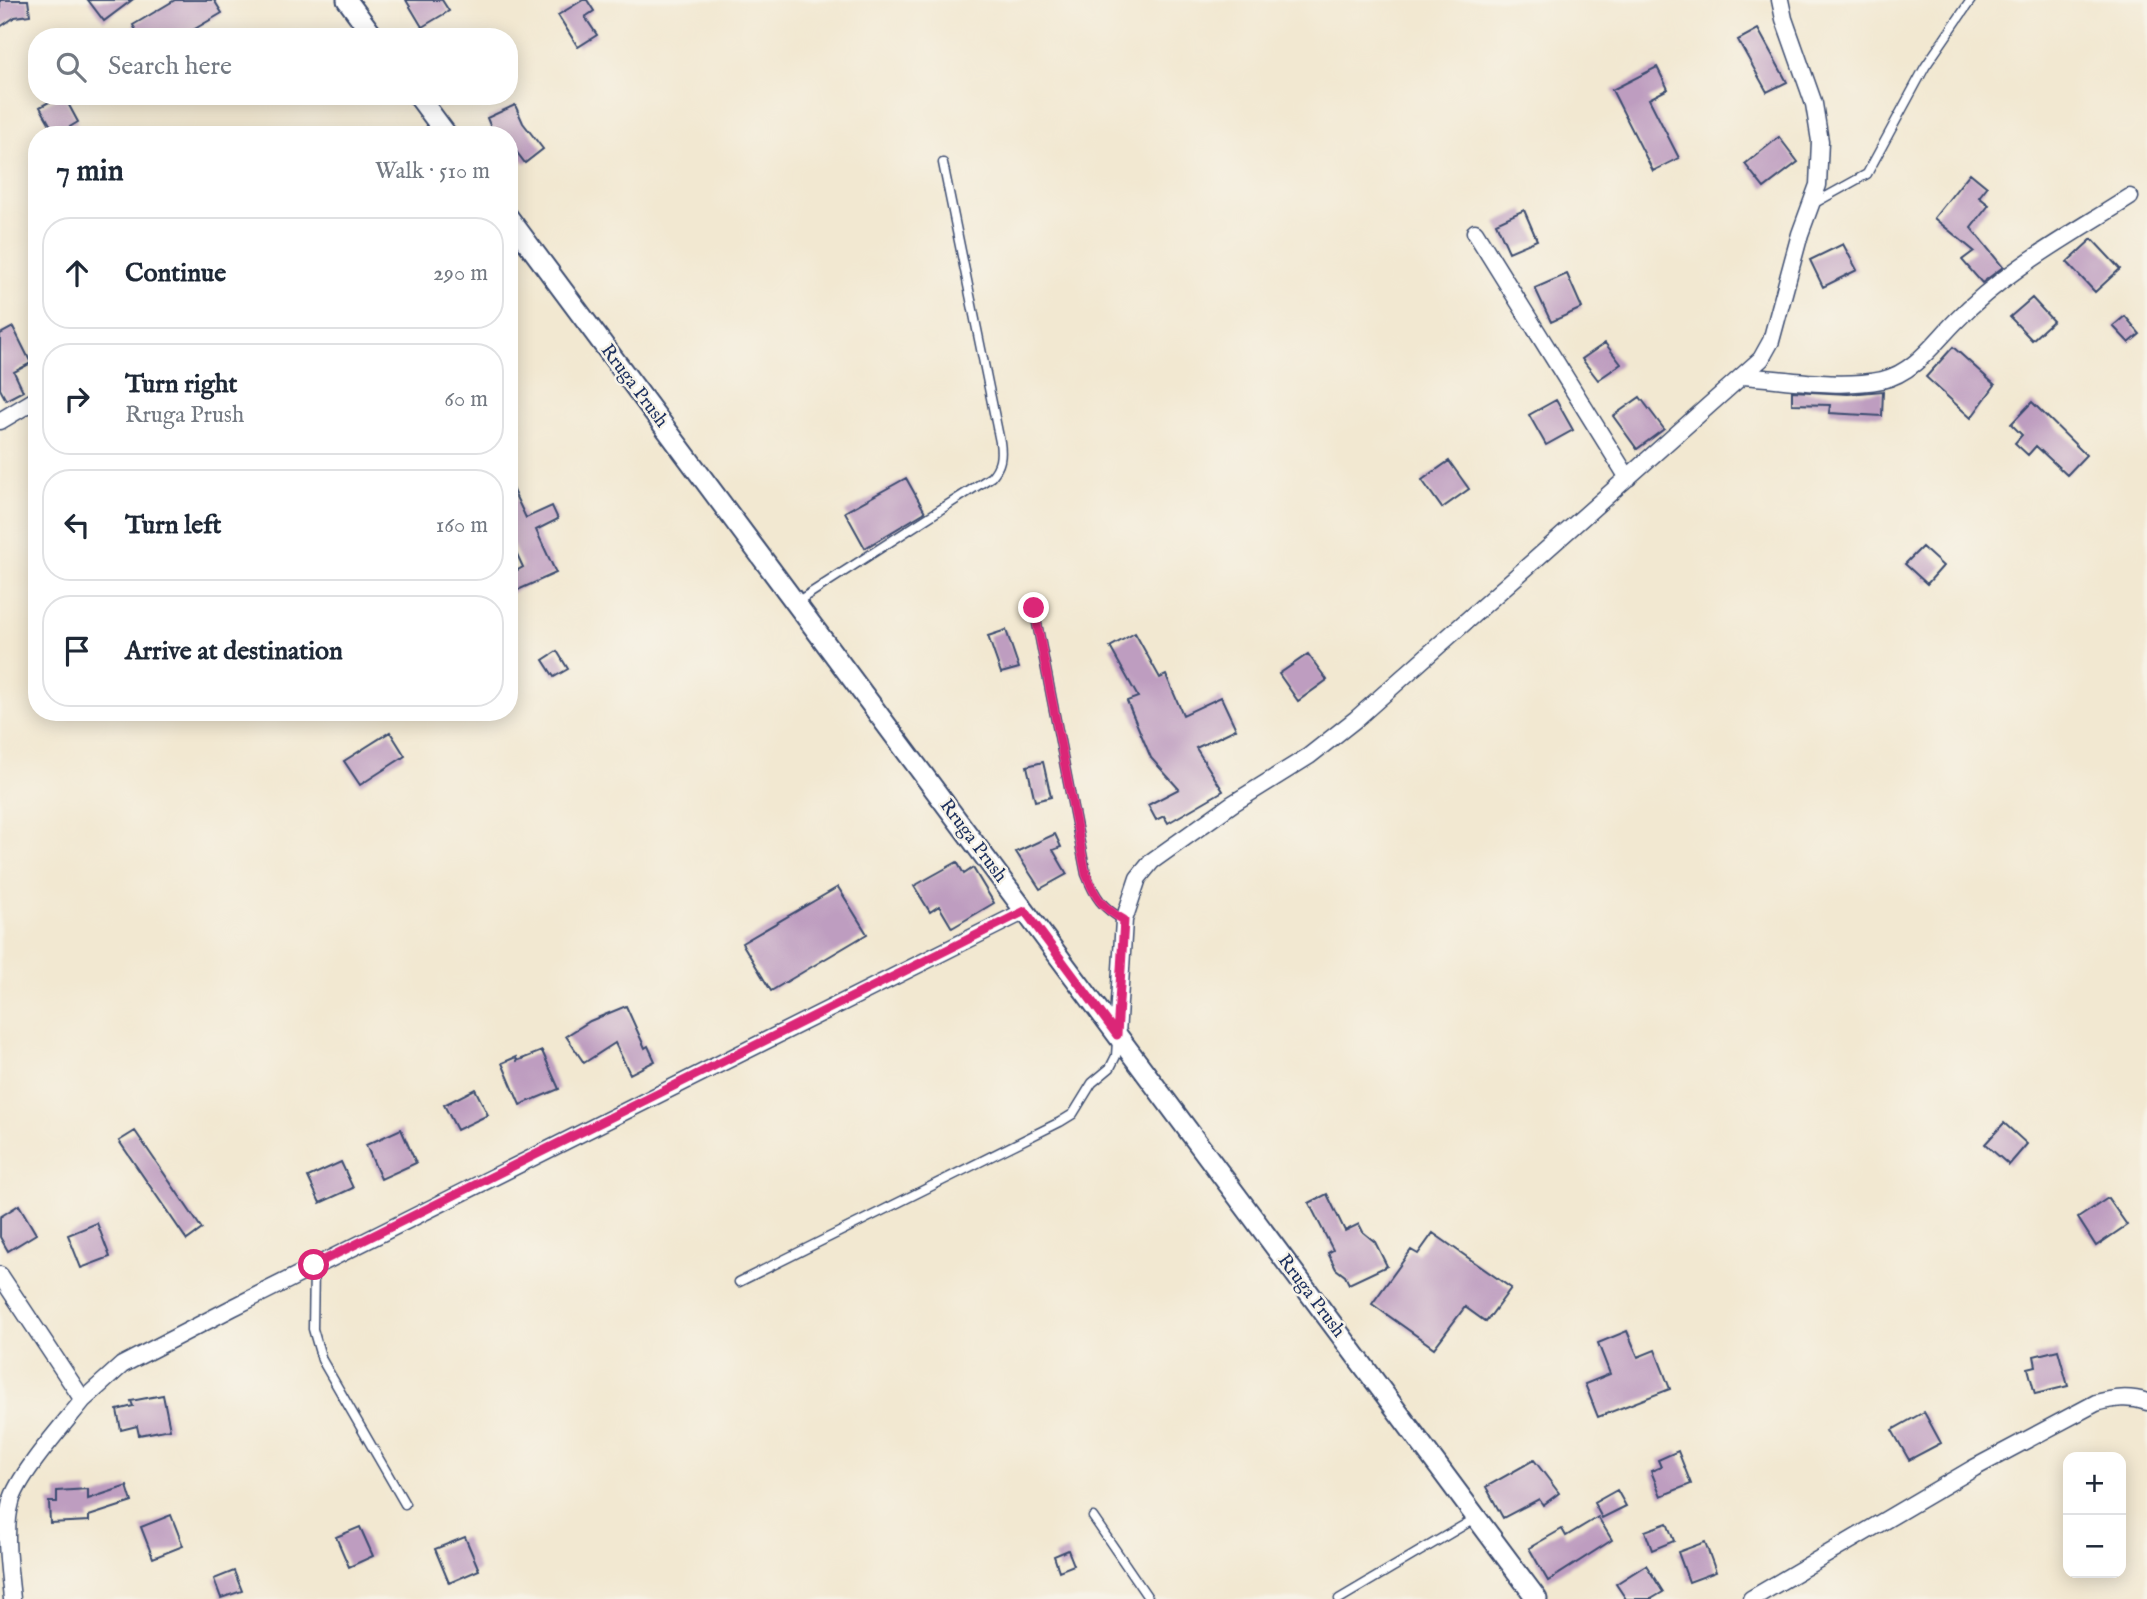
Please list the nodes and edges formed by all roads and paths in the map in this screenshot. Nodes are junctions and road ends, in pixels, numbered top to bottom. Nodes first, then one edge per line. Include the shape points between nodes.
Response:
1 (347, 0) edge
2 (1780, 0) edge
3 (1971, 0) edge
4 (367, 28) edge
5 (425, 105) edge
6 (440, 126) edge
7 (943, 163) dead end
8 (2130, 197) dead end
9 (1811, 205) junction
10 (518, 230) edge
11 (1475, 232) dead end
12 (1743, 376) junction
13 (28, 404) edge
14 (0, 421) edge
15 (1628, 478) junction
16 (796, 603) junction
17 (1034, 608) dead end
18 (1025, 911) junction
19 (1124, 920) junction
20 (1117, 1035) junction
21 (314, 1265) junction
22 (0, 1275) edge
23 (739, 1282) dead end
24 (83, 1400) junction
25 (2147, 1402) edge
26 (405, 1504) dead end
27 (1093, 1517) dead end
28 (1476, 1518) junction
29 (12, 1599) edge
30 (1149, 1599) edge
31 (1339, 1599) edge
32 (1537, 1599) edge
33 (1751, 1599) edge

1 - 4 street
2 - 9 street via 1814,104 1820,141 1818,185
3 - 9 lane via 1925,66 1867,174
5 - 6 street
7 - 16 lane via 1000,442 998,469
8 - 12 street via 1994,288 1902,372 1883,380 1849,383
9 - 12 street via 1771,341
10 - 16 street, Rruga Prush
11 - 15 street
12 - 15 street
13 - 14 street
15 - 19 street via 1356,719 1309,756 1152,861 1138,878
16 - 18 street, Rruga Prush
17 - 19 lane via 1086,874 1095,897
18 - 20 street, Rruga Prush
18 - 21 street
19 - 20 street
20 - 23 lane via 1110,1068 1092,1083 1067,1118
20 - 28 street, Rruga Prush
21 - 24 street via 122,1365
21 - 26 lane via 313,1329 322,1360
22 - 24 street
24 - 29 street via 38,1457 11,1501 8,1555
25 - 33 street via 2112,1398 2096,1404 1974,1468
27 - 30 lane
28 - 31 lane
28 - 32 street, Rruga Prush

